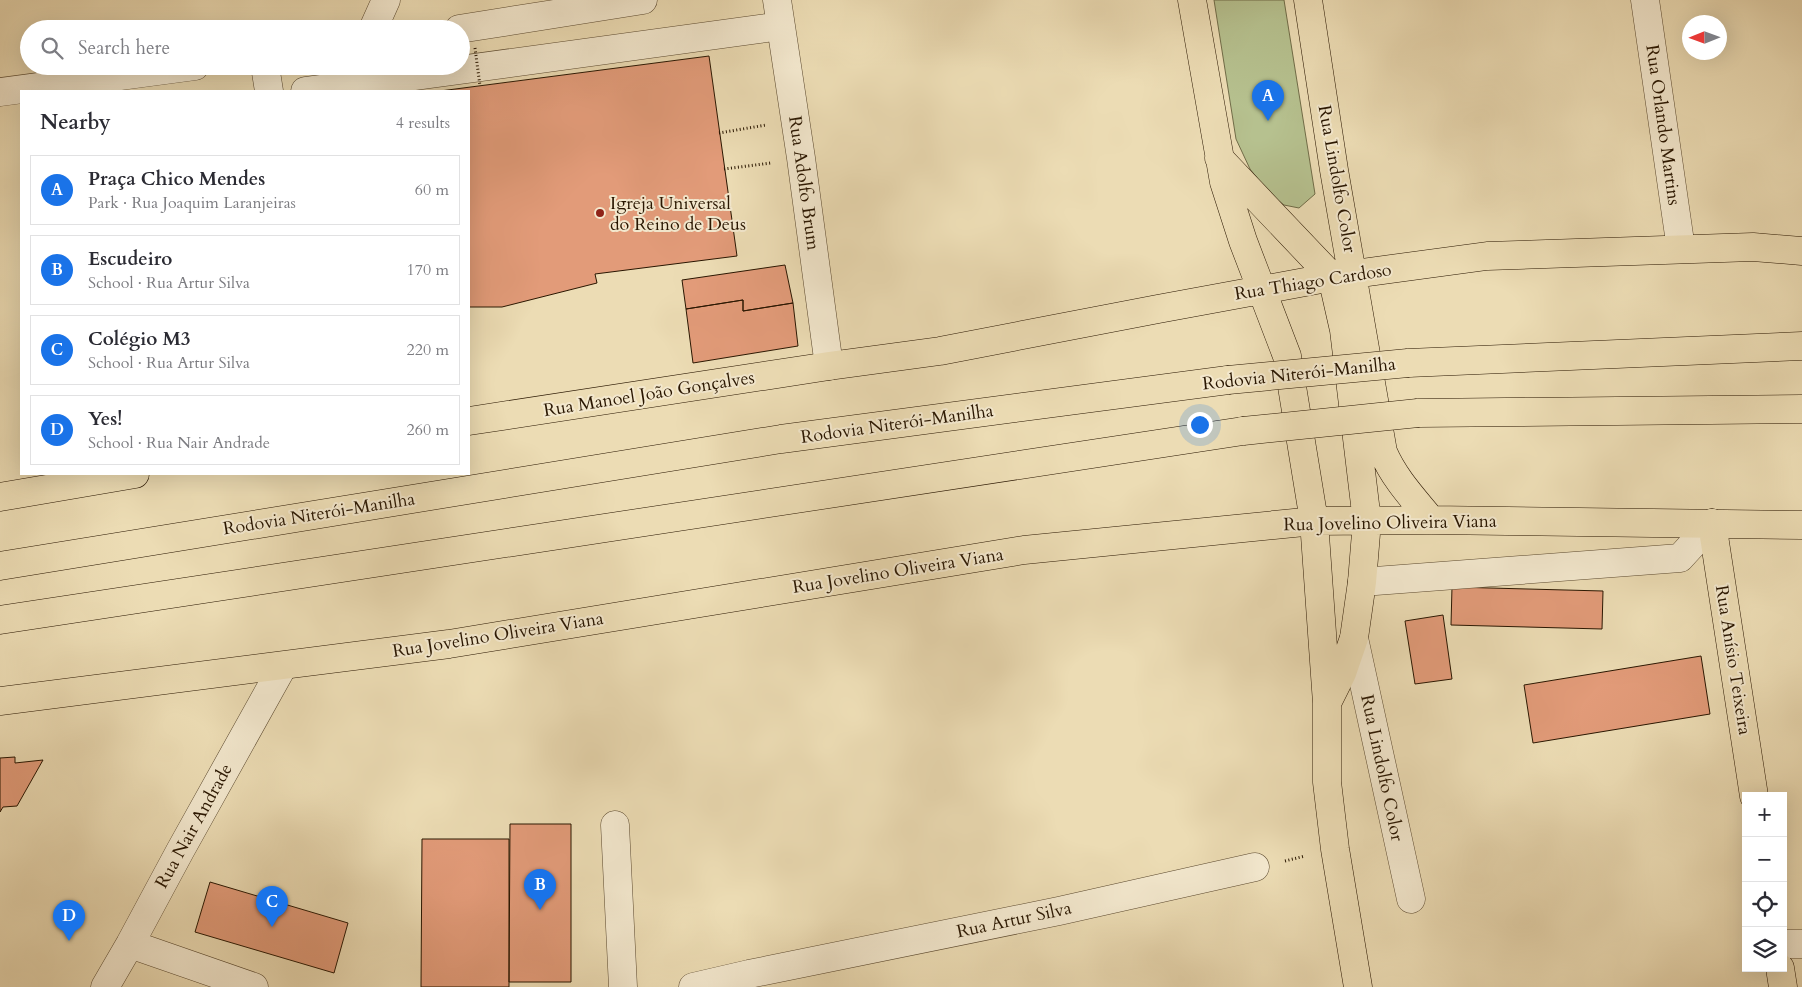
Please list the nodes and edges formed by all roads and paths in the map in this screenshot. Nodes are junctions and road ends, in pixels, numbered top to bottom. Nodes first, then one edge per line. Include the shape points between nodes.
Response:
1 (386, 0) edge
2 (643, 0) edge
3 (1192, 0) edge
4 (1308, 0) edge
5 (1644, 0) edge
6 (779, 13) edge
7 (377, 20) edge
8 (470, 37) edge
9 (470, 49) edge
10 (470, 64) edge
11 (127, 75) edge
12 (267, 75) edge
13 (402, 75) edge
14 (480, 86) dead end
15 (269, 90) edge
16 (311, 90) edge
17 (0, 92) edge
18 (755, 127) dead end
19 (719, 133) dead end
20 (1218, 156) junction
21 (758, 164) dead end
22 (724, 169) dead end
23 (1681, 249) junction
24 (1802, 250) edge
25 (1342, 276) junction
26 (1262, 290) junction
27 (1802, 346) edge
28 (830, 366) junction
29 (1802, 409) edge
30 (470, 421) edge
31 (129, 475) edge
32 (0, 497) edge
33 (1431, 520) junction
34 (1314, 521) junction
35 (1367, 521) junction
36 (1712, 523) junction
37 (1802, 525) edge
38 (0, 566) edge
39 (1362, 582) junction
40 (0, 620) edge
41 (1354, 638) junction
42 (283, 666) junction
43 (0, 701) edge
44 (1327, 702) junction
45 (1753, 792) edge
46 (615, 826) dead end
47 (1335, 849) junction
48 (1255, 867) joint
49 (1411, 899) dead end
50 (130, 944) junction
51 (1787, 944) edge
52 (1802, 944) edge
53 (1781, 972) edge
54 (1356, 977) edge
55 (105, 987) edge
56 (254, 987) edge
57 (623, 987) edge
58 (693, 987) edge
59 (1783, 987) edge

1 - 7 street
2 - 8 street
3 - 20 main road
4 - 25 main road, Rua Lindolfo Color via 1334,170
5 - 23 street, Rua Orlando Martins
6 - 10 street
6 - 28 street, Rua Adolfo Brum
9 - 14 path, bridge
11 - 17 street
12 - 15 street
13 - 16 street
18 - 19 path
20 - 25 main road, Rua Lindolfo Color
20 - 26 main road via 1243,241
21 - 22 path
23 - 24 main road, Rua Thiago Cardoso via 1753,247
23 - 25 main road, Rua Thiago Cardoso via 1487,256
25 - 26 main road, Rua Thiago Cardoso
25 - 33 main road, Rua Lindolfo Color via 1383,452 1389,468
25 - 35 main road, Rua Lindolfo Color via 1344,330
26 - 28 main road, Rua Thiago Cardoso via 940,351
26 - 34 main road via 1287,356
27 - 38 main road, Rodovia Niterói-Manilha, bridge via 1408,363 1228,380 781,439
28 - 30 main road, Rua Manoel João Gonçalves
29 - 40 main road, bridge via 1418,413 1243,431
31 - 32 main road
33 - 35 main road, Rua Jovelino Oliveira Viana
33 - 36 main road, Rua Jovelino Oliveira Viana
34 - 35 main road, Rua Jovelino Oliveira Viana
34 - 42 main road, Rua Jovelino Oliveira Viana via 1024,550 449,644
34 - 44 main road
35 - 39 main road, Rua Lindolfo Color
36 - 37 main road, Rua Jovelino Oliveira Viana
36 - 39 street via 1680,558
36 - 45 main road, Rua Anísio Teixeira
39 - 41 main road, Rua Lindolfo Color
41 - 44 main road, Rua Lindolfo Color via 1342,673
41 - 49 street, Rua Lindolfo Color
42 - 43 main road, Rua Jovelino Oliveira Viana
42 - 50 street, Rua Nair Andrade
44 - 47 main road via 1328,782
46 - 57 street
47 - 48 path
47 - 54 main road
48 - 58 street, Rua Artur Silva
50 - 55 street, Rua Nair Andrade
50 - 56 street
51 - 52 street
53 - 59 main road

